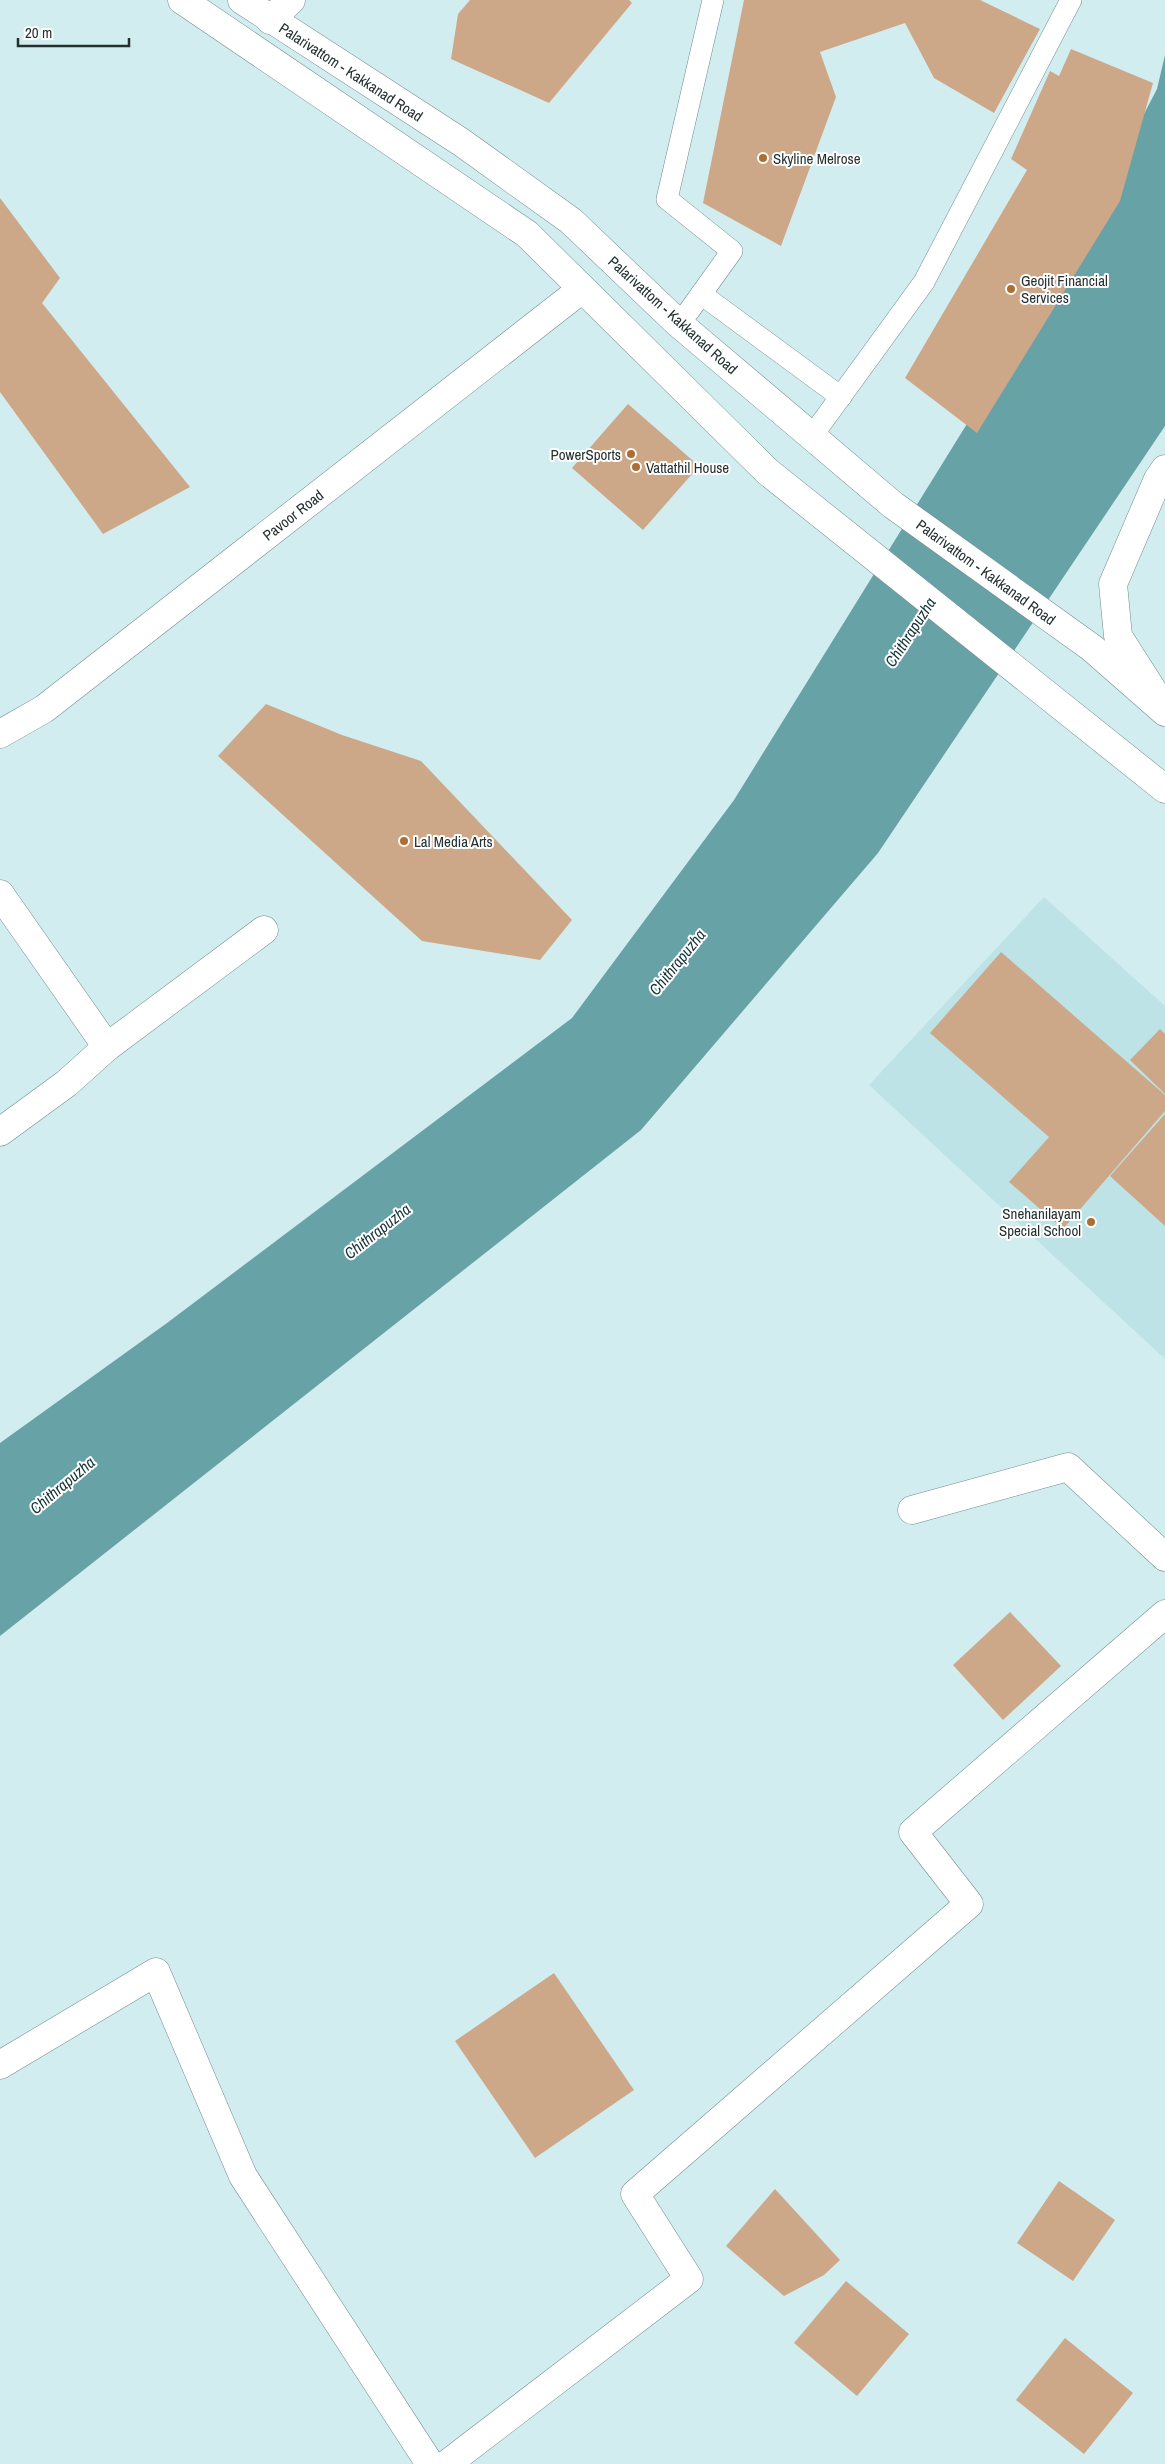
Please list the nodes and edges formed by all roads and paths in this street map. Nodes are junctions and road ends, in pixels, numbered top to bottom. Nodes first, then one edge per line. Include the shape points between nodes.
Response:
1 (182, 0) edge
2 (242, 0) edge
3 (291, 0) edge
4 (713, 0) edge
5 (1071, 0) edge
6 (270, 20) junction
7 (582, 289) junction
8 (701, 294) junction
9 (678, 323) junction
10 (841, 397) junction
11 (812, 436) junction
12 (1165, 469) edge
13 (1165, 711) edge
14 (0, 734) edge
15 (1165, 788) edge
16 (0, 894) edge
17 (264, 930) dead end
18 (107, 1047) junction
19 (0, 1132) edge
20 (912, 1510) dead end
21 (1165, 1557) edge
22 (1165, 1614) edge
23 (0, 2065) edge
24 (430, 2464) edge
25 (447, 2464) edge

1 - 7 street via 526,234
2 - 6 street, Palarivattom - Kakkanad Road
3 - 6 street
4 - 8 lane via 667,199 732,251
5 - 10 lane via 924,282
6 - 9 street, Palarivattom - Kakkanad Road via 461,142 571,221
7 - 14 street, Pavoor Road via 44,709
7 - 15 street via 768,472
8 - 9 lane
8 - 10 lane
9 - 11 street, Palarivattom - Kakkanad Road
10 - 11 lane
11 - 13 street, Palarivattom - Kakkanad Road via 893,504 1092,648
12 - 13 street via 1113,584 1118,636
16 - 18 street
17 - 18 street
18 - 19 street via 67,1083
20 - 21 street via 1068,1466
22 - 25 street via 912,1832 969,1904 635,2194 689,2280
23 - 24 street via 156,1972 243,2176

